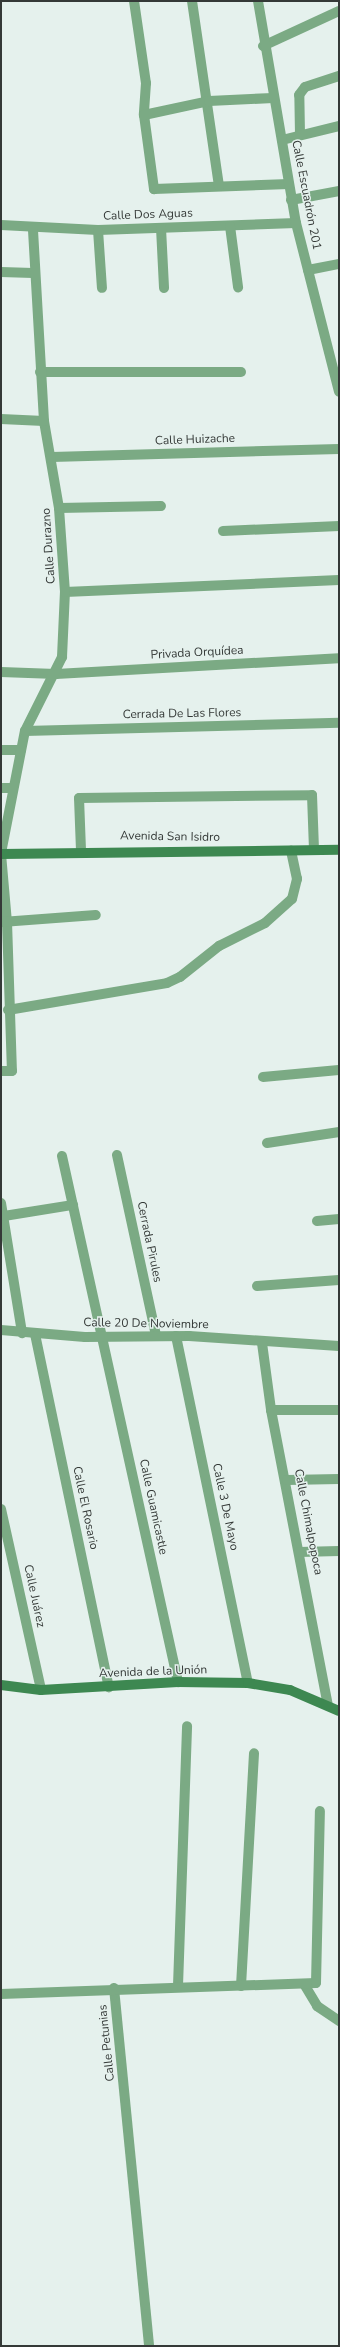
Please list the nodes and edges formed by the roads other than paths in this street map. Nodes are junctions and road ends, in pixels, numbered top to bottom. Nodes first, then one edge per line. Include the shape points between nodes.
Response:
1 (134, 1) edge
2 (192, 1) edge
3 (258, 1) edge
4 (339, 11) edge
5 (263, 46) junction
6 (339, 76) edge
7 (273, 98) junction
8 (209, 101) junction
9 (144, 115) junction
10 (339, 126) edge
11 (300, 134) junction
12 (282, 140) junction
13 (288, 184) junction
14 (219, 186) junction
15 (339, 191) edge
16 (291, 200) junction
17 (296, 223) junction
18 (1, 225) edge
19 (230, 226) junction
20 (33, 228) junction
21 (161, 228) junction
22 (98, 230) junction
23 (339, 264) edge
24 (308, 270) junction
25 (1, 272) edge
26 (33, 273) junction
27 (238, 287) dead end
28 (102, 288) dead end
29 (164, 288) dead end
30 (40, 372) junction
31 (241, 372) dead end
32 (339, 392) edge
33 (1, 419) edge
34 (44, 421) junction
35 (339, 449) edge
36 (52, 456) junction
37 (161, 506) dead end
38 (59, 508) junction
39 (339, 526) edge
40 (224, 531) dead end
41 (339, 580) edge
42 (65, 592) junction
43 (339, 658) edge
44 (1, 672) edge
45 (56, 674) junction
46 (339, 723) edge
47 (25, 731) junction
48 (1, 750) edge
49 (21, 750) junction
50 (1, 788) edge
51 (13, 788) junction
52 (81, 850) junction
53 (314, 850) junction
54 (339, 850) edge
55 (291, 851) junction
56 (1, 854) edge
57 (96, 914) dead end
58 (4, 922) edge
59 (5, 1004) edge
60 (339, 1070) edge
61 (1, 1071) edge
62 (263, 1077) dead end
63 (339, 1132) edge
64 (267, 1143) dead end
65 (118, 1155) dead end
66 (62, 1156) dead end
67 (1, 1203) edge
68 (73, 1205) junction
69 (4, 1216) junction
70 (339, 1219) edge
71 (316, 1221) dead end
72 (339, 1280) edge
73 (257, 1286) dead end
74 (1, 1330) edge
75 (22, 1333) junction
76 (35, 1334) junction
77 (156, 1336) junction
78 (176, 1336) junction
79 (102, 1337) junction
80 (262, 1343) junction
81 (339, 1346) edge
82 (271, 1410) junction
83 (339, 1410) edge
84 (339, 1479) edge
85 (287, 1480) junction
86 (1, 1508) edge
87 (299, 1552) junction
88 (339, 1552) edge
89 (178, 1682) junction
90 (248, 1683) junction
91 (1, 1685) edge
92 (109, 1687) junction
93 (41, 1690) junction
94 (328, 1706) junction
95 (339, 1712) edge
96 (187, 1726) dead end
97 (254, 1753) dead end
98 (320, 1811) dead end
99 (304, 1984) junction
100 (178, 1986) junction
101 (241, 1986) junction
102 (114, 1988) junction
103 (1, 1994) edge
104 (339, 2022) edge
105 (149, 2346) edge

1 - 9 street via 146,83
2 - 8 street
3 - 5 street, Calle Escuadrón 201
4 - 5 street
5 - 7 street, Calle Escuadrón 201
6 - 11 street via 305,88 299,95
7 - 8 street
7 - 12 street, Calle Escuadrón 201
8 - 9 street
8 - 14 street
9 - 14 street via 154,189
10 - 11 street
11 - 12 street
12 - 13 street, Calle Escuadrón 201
13 - 14 street
13 - 16 street, Calle Escuadrón 201
15 - 16 street
16 - 17 street, Calle Escuadrón 201
17 - 19 street, Calle Dos Aguas
17 - 24 street, Calle Escuadrón 201
18 - 20 street, Calle Dos Aguas
19 - 21 street, Calle Dos Aguas
19 - 27 street
20 - 22 street, Calle Dos Aguas
20 - 26 street, Calle Durazno
21 - 22 street, Calle Dos Aguas
21 - 29 street
22 - 28 street
23 - 24 street
24 - 32 street, Calle Escuadrón 201
25 - 26 street
26 - 30 street, Calle Durazno
30 - 31 street
30 - 34 street, Calle Durazno
33 - 34 street
34 - 36 street, Calle Durazno
35 - 36 street, Calle Huizache
36 - 38 street, Calle Durazno
37 - 38 street
38 - 42 street, Calle Durazno
39 - 40 street
41 - 42 street
42 - 45 street, Calle Durazno via 62,657
43 - 45 street, Privada Orquídea
44 - 45 street, Privada Orquídea
45 - 47 street, Calle Durazno
46 - 47 street, Cerrada De Las Flores
47 - 49 street, Calle Durazno
48 - 49 street
49 - 51 street, Calle Durazno
50 - 51 street
51 - 56 street, Calle Durazno
52 - 53 street via 79,798 312,795
52 - 55 main road, Avenida San Isidro
52 - 56 main road, Avenida San Isidro
53 - 54 main road, Avenida San Isidro
53 - 55 main road, Avenida San Isidro
55 - 59 street via 297,879 292,900 265,923 219,946 180,977 167,983
56 - 58 street, Calle Durazno
57 - 58 street
58 - 59 street, Calle Durazno
59 - 61 street, Calle Durazno via 12,1071
60 - 62 street
63 - 64 street
65 - 77 street, Cerrada Pirules
66 - 68 street
67 - 69 street
68 - 69 street
68 - 79 street
69 - 75 street
70 - 71 street
72 - 73 street
74 - 75 street, Calle 20 De Noviembre
75 - 76 street, Calle 20 De Noviembre
76 - 79 street, Calle 20 De Noviembre
76 - 92 street, Calle El Rosario
77 - 78 street, Calle 20 De Noviembre
77 - 79 street, Calle 20 De Noviembre
78 - 80 street, Calle 20 De Noviembre
78 - 90 street, Calle 3 De Mayo
79 - 89 street, Calle Guamicastle
80 - 81 street, Calle 20 De Noviembre
80 - 82 street, Calle Chimalpopoca
82 - 83 street
82 - 85 street, Calle Chimalpopoca
84 - 85 street
85 - 87 street, Calle Chimalpopoca
86 - 93 street, Calle Juárez
87 - 88 street
87 - 94 street, Calle Chimalpopoca
89 - 90 main road, Avenida de la Unión
89 - 92 main road, Avenida de la Unión
90 - 94 main road, Avenida de la Unión via 290,1690
91 - 93 main road, Avenida de la Unión
92 - 93 main road, Avenida de la Unión
94 - 95 main road, Avenida de la Unión
96 - 100 street
97 - 101 street
98 - 99 street via 316,1983
99 - 101 street, Calle Petunias
99 - 104 street via 317,2006
100 - 101 street, Calle Petunias
100 - 102 street, Calle Petunias
102 - 103 street
102 - 105 street, Calle Petunias

